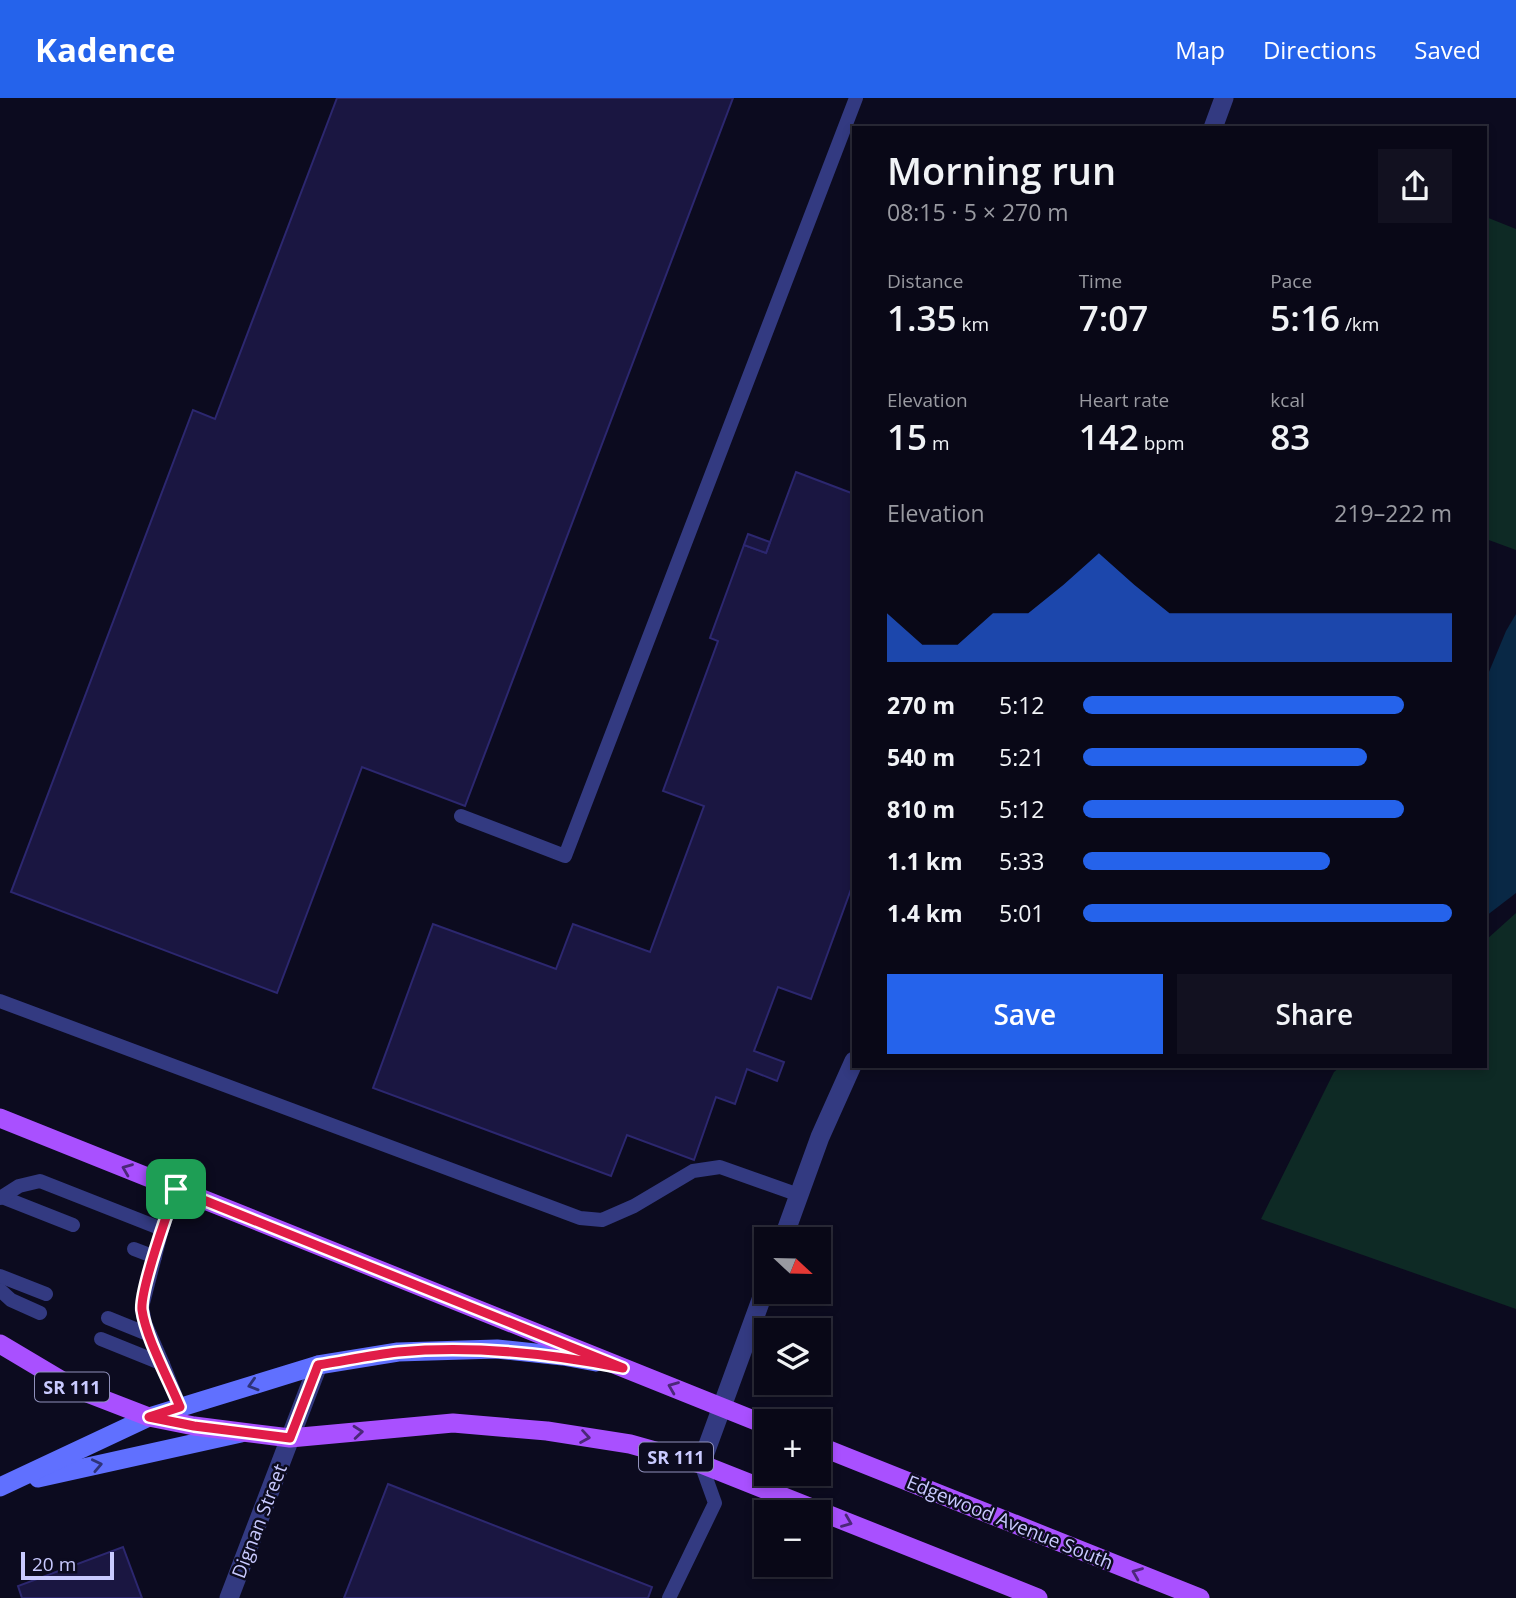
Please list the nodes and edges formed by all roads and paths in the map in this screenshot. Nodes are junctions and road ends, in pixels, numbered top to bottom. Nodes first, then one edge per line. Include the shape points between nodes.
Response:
1 (856, 98) edge
2 (1224, 98) edge
3 (1214, 126) edge
4 (461, 816) dead end
5 (0, 1001) edge
6 (852, 1065) edge
7 (0, 1118) edge
8 (176, 1189) junction
9 (799, 1195) junction
10 (1, 1198) edge
11 (73, 1225) dead end
12 (787, 1227) edge
13 (162, 1229) junction
14 (134, 1249) dead end
15 (155, 1257) junction
16 (0, 1276) edge
17 (0, 1290) edge
18 (46, 1294) dead end
19 (759, 1304) edge
20 (40, 1313) dead end
21 (108, 1318) dead end
22 (150, 1335) junction
23 (101, 1339) dead end
24 (0, 1344) edge
25 (163, 1364) junction
26 (318, 1365) junction
27 (623, 1368) junction
28 (180, 1407) junction
29 (722, 1407) junction
30 (149, 1417) junction
31 (754, 1420) edge
32 (244, 1433) junction
33 (290, 1438) junction
34 (831, 1451) edge
35 (701, 1464) junction
36 (3, 1486) edge
37 (229, 1598) edge
38 (669, 1598) edge
39 (1038, 1598) edge
40 (1200, 1598) edge

1 - 4 lane via 565,856
2 - 3 street
5 - 9 lane via 580,1218 602,1220 693,1171 720,1167
6 - 9 street
8 -> 7 main road
8 - 13 lane
8 - 27 main road
9 - 12 street
10 - 11 lane
10 - 13 lane via 19,1186 40,1181
13 - 15 lane
14 - 15 lane
15 - 22 lane via 142,1307
16 - 18 lane
17 - 20 lane via 10,1300
19 - 29 street
21 - 22 lane
22 - 25 lane
23 - 25 lane
24 - 30 main road, SR 111 via 74,1388
25 - 28 lane
26 - 27 main road via 398,1352 497,1349
26 -> 28 main road
26 - 33 street, Dignan Street
29 -> 27 main road
28 - 30 main road
29 - 31 main road
29 - 35 street
30 - 32 main road, SR 111
30 - 36 main road
32 - 33 main road, SR 111
36 -> 32 main road
33 -> 35 main road, SR 111 via 453,1423 630,1444
33 - 37 street, Dignan Street
40 -> 34 main road, Edgewood Avenue South
35 - 38 lane via 715,1503
35 -> 39 main road, SR 111

